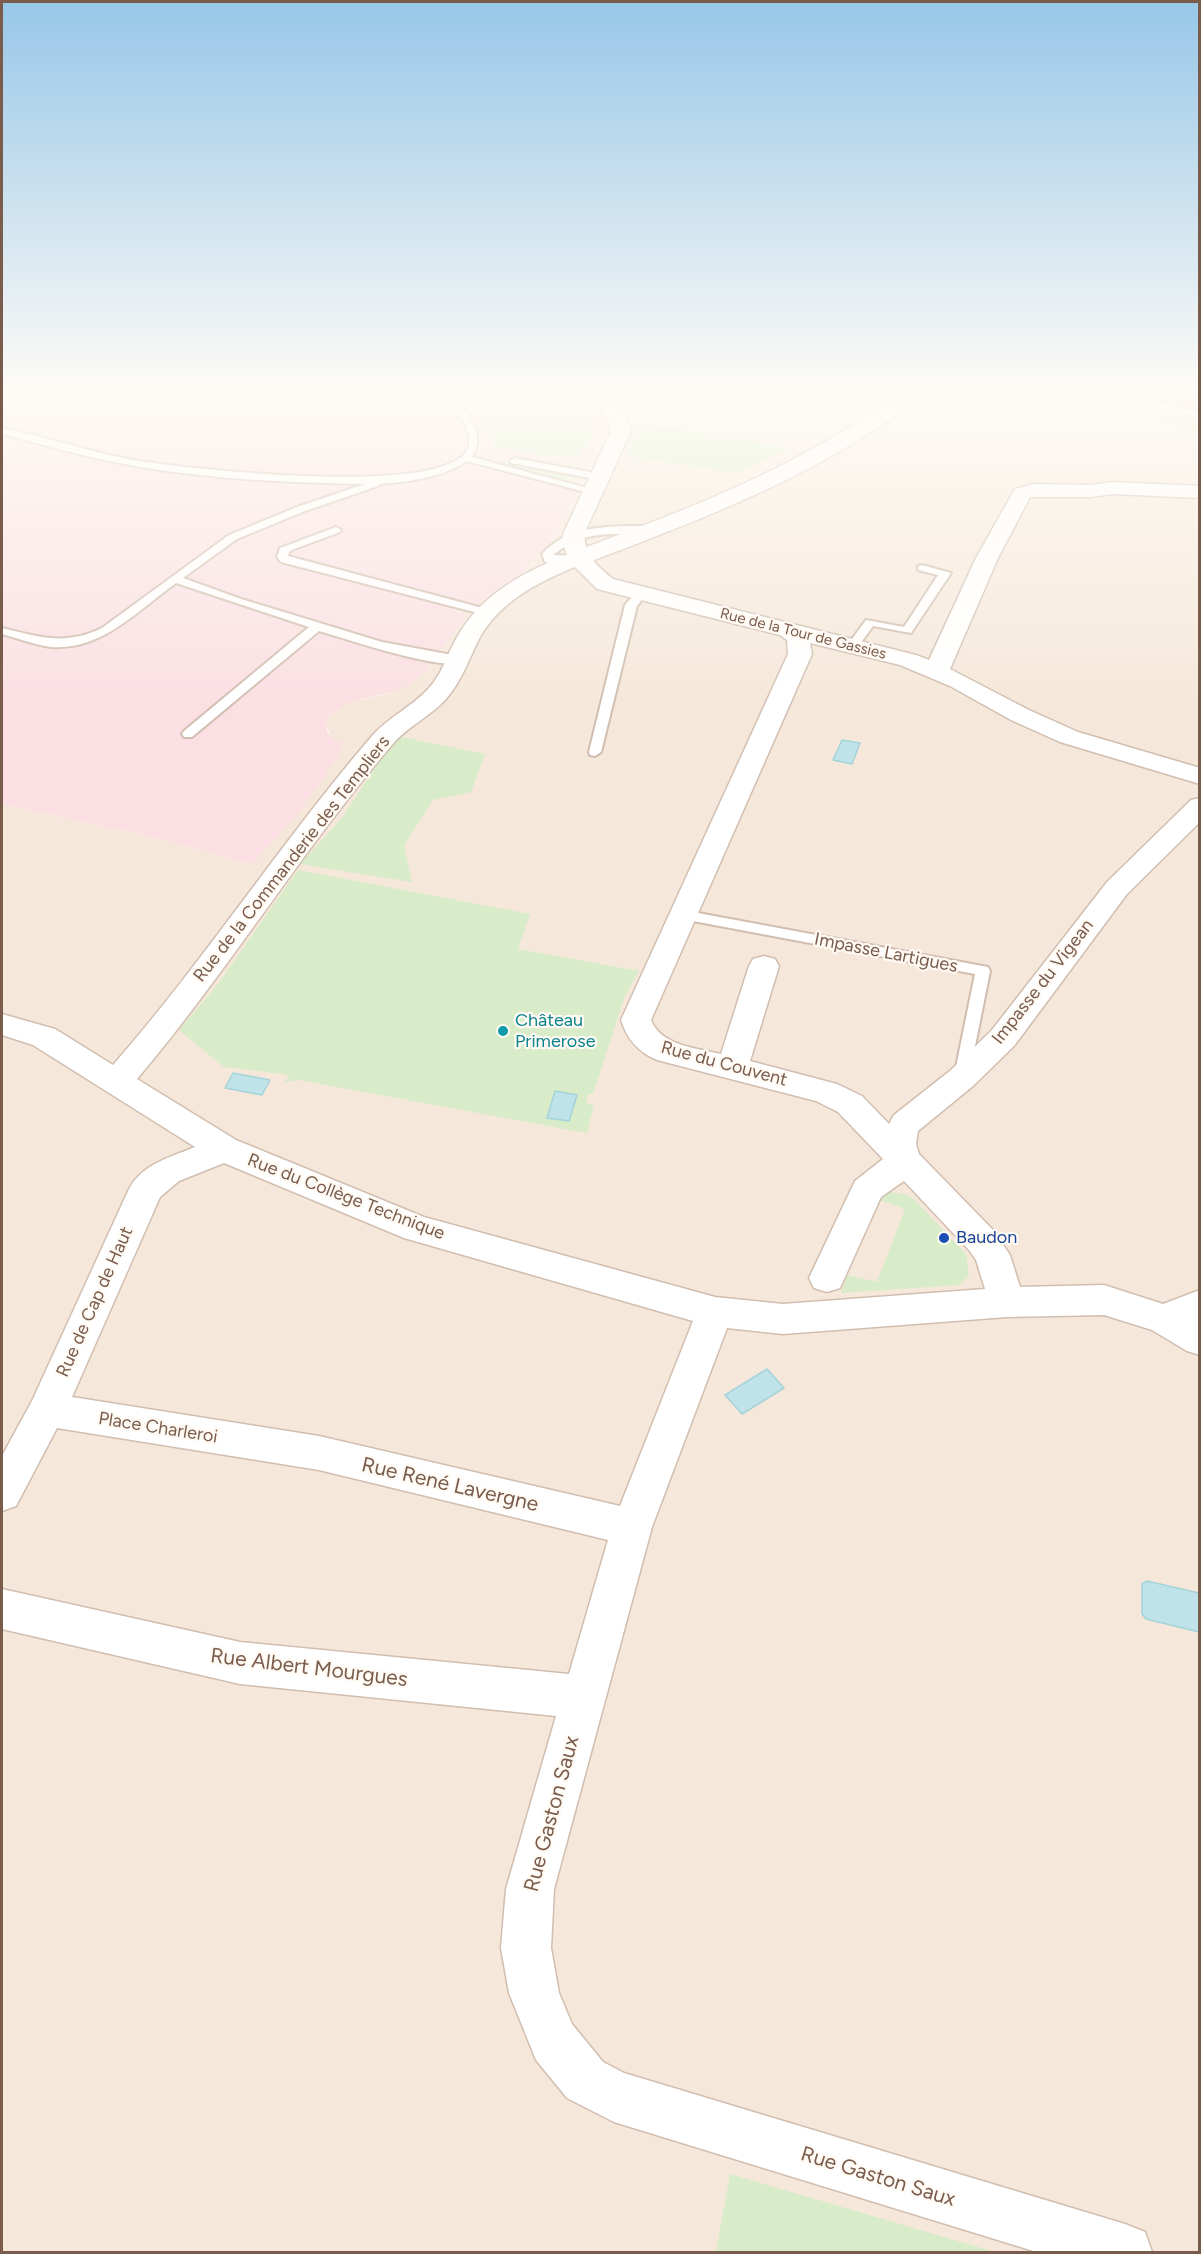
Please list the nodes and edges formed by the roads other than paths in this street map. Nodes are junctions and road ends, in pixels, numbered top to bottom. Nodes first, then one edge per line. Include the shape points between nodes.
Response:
1 (337, 497) edge
2 (592, 497) edge
3 (733, 497) edge
4 (1021, 497) edge
5 (336, 530) dead end
6 (576, 547) junction
7 (922, 568) dead end
8 (176, 579) junction
9 (640, 594) junction
10 (486, 612) junction
11 (318, 626) junction
12 (788, 630) junction
13 (2, 632) edge
14 (853, 646) junction
15 (459, 660) junction
16 (937, 670) junction
17 (188, 734) dead end
18 (595, 752) dead end
19 (1200, 776) edge
20 (1200, 806) edge
21 (682, 915) junction
22 (764, 966) dead end
23 (2, 1024) edge
24 (732, 1068) junction
25 (962, 1078) junction
26 (117, 1081) junction
27 (224, 1149) junction
28 (903, 1157) junction
29 (827, 1278) dead end
30 (1007, 1302) junction
31 (1200, 1305) edge
32 (715, 1312) junction
33 (1164, 1319) junction
34 (1200, 1340) edge
35 (47, 1410) junction
36 (268, 1446) joint
37 (2, 1493) edge
38 (632, 1527) junction
39 (2, 1609) edge
40 (584, 1697) junction
41 (1125, 2253) edge

1 - 8 lane via 233,537
2 - 6 street
3 - 6 street, Rue de la Commanderie des Templiers via 655,529
4 - 16 street via 987,558
5 - 10 lane via 284,550 282,557
6 - 9 street, Rue de la Tour de Gassies via 596,578
6 - 10 street, Rue de la Commanderie des Templiers
7 - 14 lane via 945,573 907,631 870,622
8 - 11 lane
8 - 13 lane via 106,630 80,641 51,643
9 - 12 street, Rue de la Tour de Gassies
9 - 18 lane via 631,604
10 - 15 street, Rue de la Commanderie des Templiers
11 - 15 lane via 422,656
11 - 17 lane
12 - 14 street, Rue de la Tour de Gassies
12 - 21 street, Rue du Couvent via 798,638 800,654
14 - 16 street, Rue de la Tour de Gassies
15 - 26 street, Rue de la Commanderie des Templiers via 439,692 384,737 145,1050
16 - 19 street, Rue de la Tour de Gassies via 1069,737
20 - 25 street, Impasse du Vigean via 1117,888 1002,1038
21 - 24 street, Rue du Couvent via 636,1020 639,1031 656,1047
21 - 25 lane, Impasse Lartigues via 983,971
22 - 24 street
23 - 26 street, Rue du Collège Technique via 45,1037
24 - 28 street, Rue du Couvent via 840,1098
25 - 28 street, Impasse du Vigean via 906,1123 897,1144
26 - 27 street, Rue du Collège Technique
27 - 32 street, Rue du Collège Technique via 416,1228
27 - 35 street, Rue de Cap de Haut via 167,1172 146,1189
28 - 29 street via 892,1172 867,1190
28 - 30 street, Rue du Couvent via 992,1255
30 - 32 street via 783,1319
30 - 33 street via 1104,1300
31 - 33 street
32 - 38 street, Rue Gaston Saux
33 - 34 street
35 - 36 street, Place Charleroi
35 - 37 street, Rue de Cap de Haut
36 - 38 street, Rue René Lavergne via 318,1453
38 - 40 street, Rue Gaston Saux
39 - 40 street, Rue Albert Mourgues via 240,1664
40 - 41 street, Rue Gaston Saux via 530,1889 526,1948 534,1993 554,2042 585,2080 614,2096

